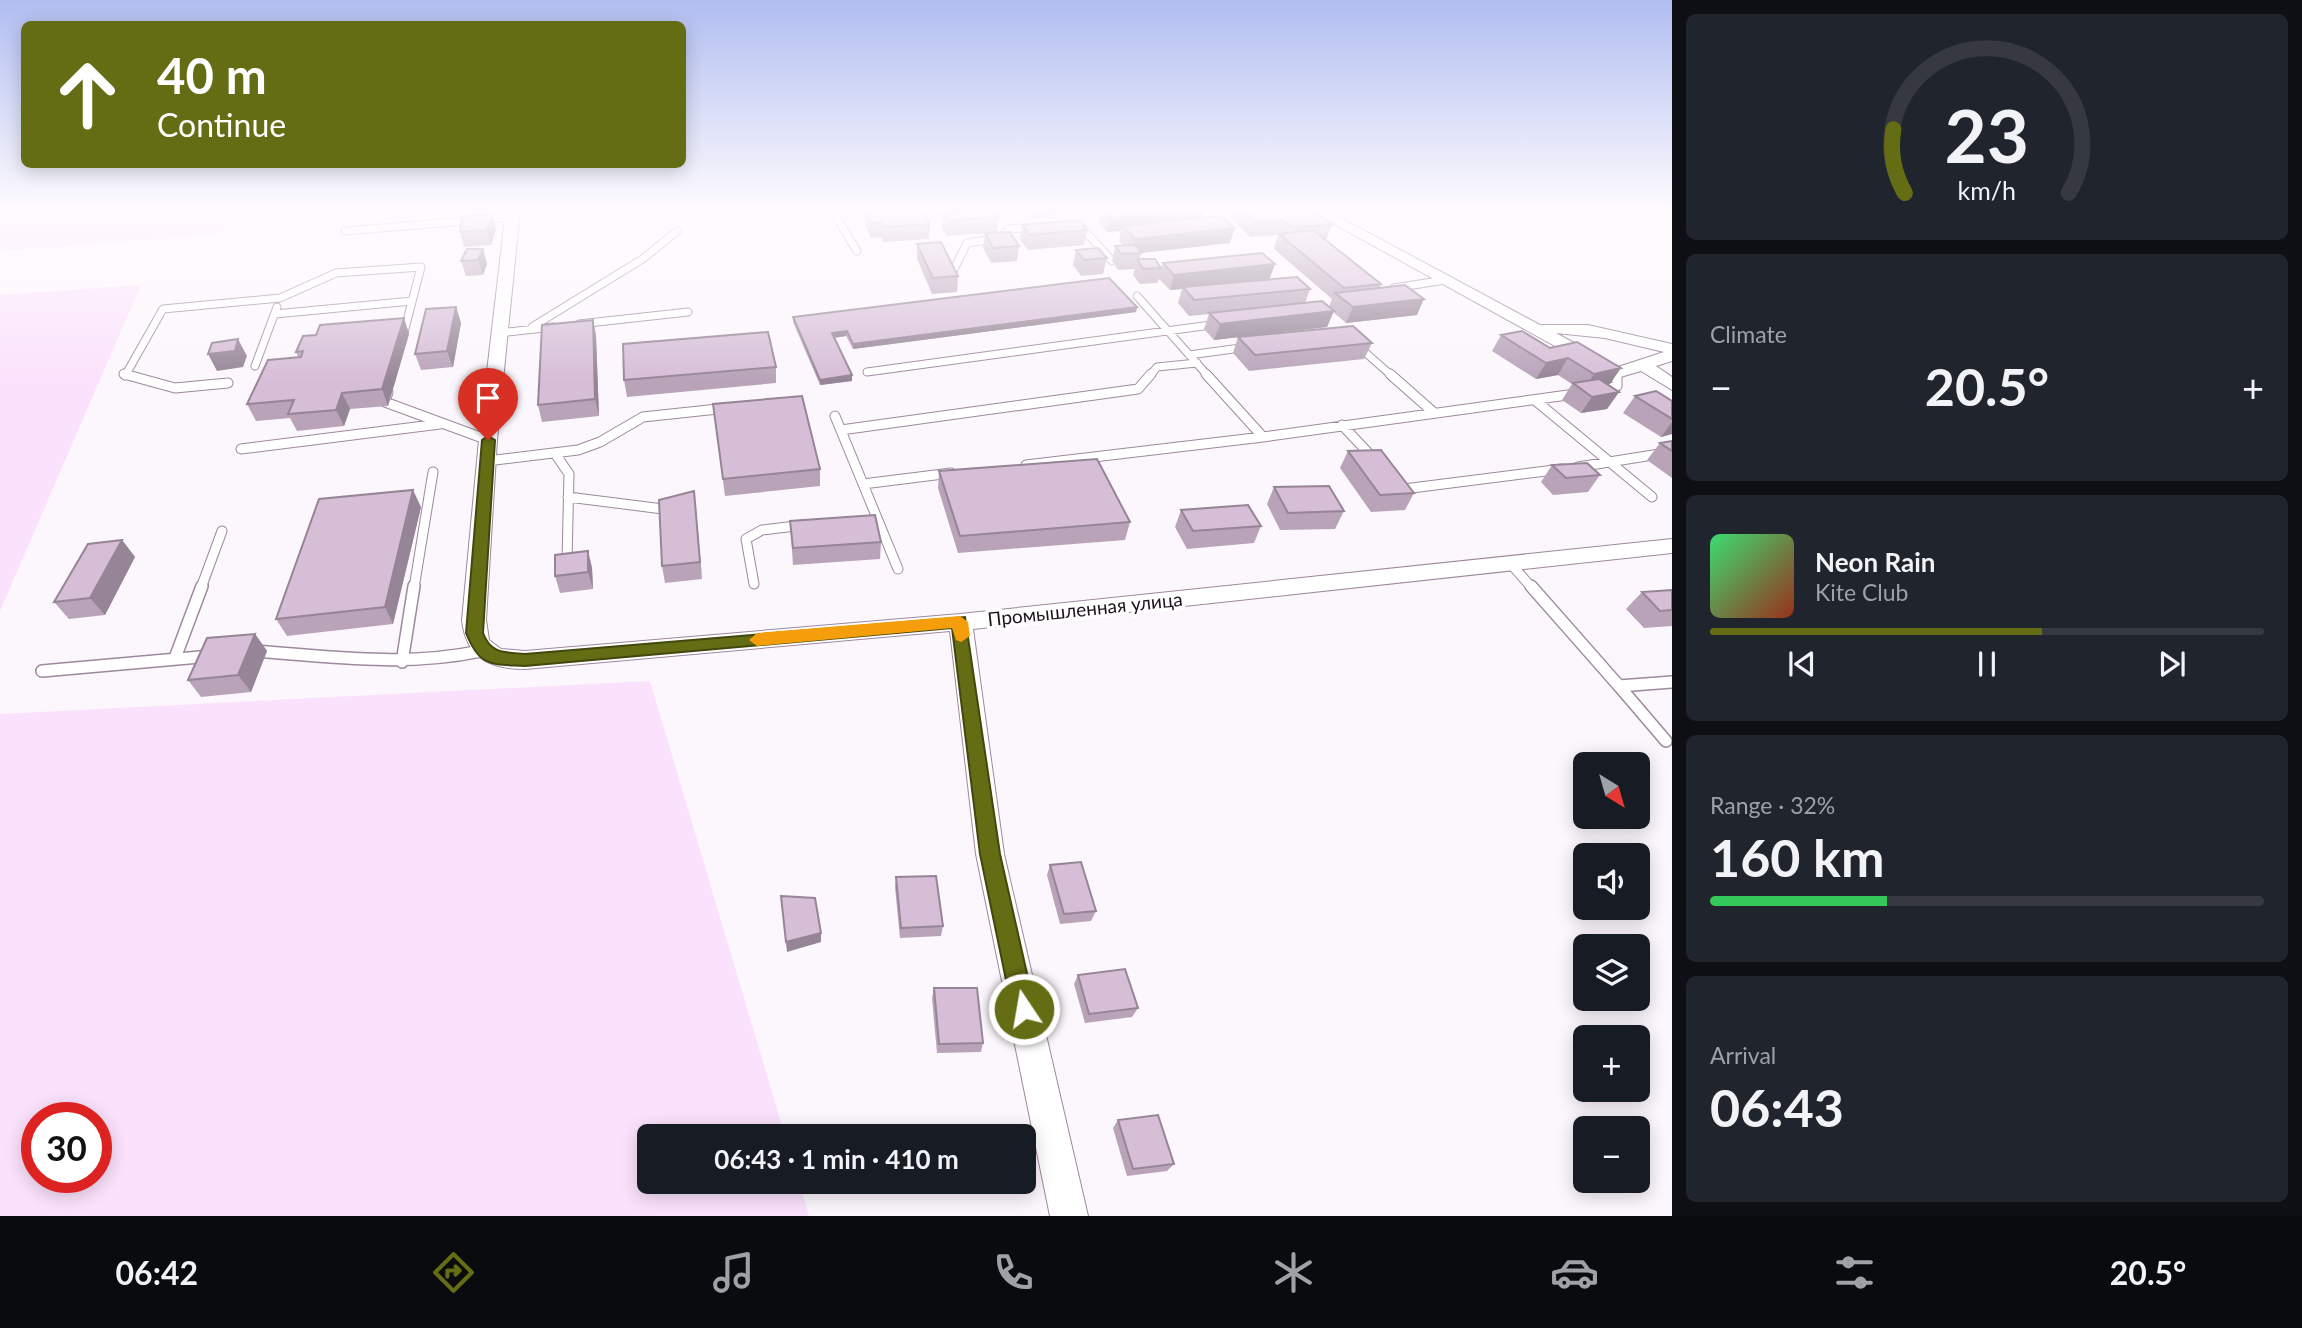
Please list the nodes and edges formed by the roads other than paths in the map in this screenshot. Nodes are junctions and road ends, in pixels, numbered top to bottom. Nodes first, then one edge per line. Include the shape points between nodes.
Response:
1 (507, 267) edge
2 (631, 267) edge
3 (955, 267) edge
4 (1420, 267) edge
5 (951, 275) edge
6 (1445, 280) junction
7 (1385, 290) edge
8 (1136, 296) dead end
9 (281, 298) junction
10 (412, 301) junction
11 (688, 312) dead end
12 (275, 314) junction
13 (1224, 323) edge
14 (527, 330) junction
15 (1170, 330) junction
16 (1537, 330) junction
17 (499, 333) junction
18 (1354, 344) edge
19 (1254, 346) edge
20 (1672, 349) edge
21 (399, 352) edge
22 (1189, 355) junction
23 (1672, 355) edge
24 (1196, 363) junction
25 (1642, 364) junction
26 (255, 366) dead end
27 (867, 372) dead end
28 (1618, 373) junction
29 (392, 377) edge
30 (228, 383) dead end
31 (1672, 385) edge
32 (1536, 401) junction
33 (740, 407) edge
34 (1432, 411) junction
35 (835, 416) dead end
36 (444, 424) junction
37 (1342, 425) junction
38 (841, 430) junction
39 (1263, 437) junction
40 (488, 440) junction
41 (241, 449) dead end
42 (1672, 452) edge
43 (556, 455) junction
44 (486, 461) junction
45 (1609, 463) junction
46 (1015, 466) edge
47 (1386, 471) edge
48 (433, 472) dead end
49 (960, 472) edge
50 (1395, 480) edge
51 (863, 484) junction
52 (568, 497) junction
53 (1652, 497) dead end
54 (663, 509) edge
55 (876, 516) junction
56 (863, 517) edge
57 (813, 524) edge
58 (222, 531) dead end
59 (1672, 546) edge
60 (567, 561) edge
61 (1511, 564) junction
62 (898, 569) dead end
63 (754, 584) dead end
64 (960, 622) junction
65 (481, 651) junction
66 (238, 652) edge
67 (219, 656) edge
68 (174, 658) junction
69 (402, 662) junction
70 (42, 671) dead end
71 (1672, 682) edge
72 (1619, 686) junction
73 (1665, 741) dead end
74 (1069, 1216) edge

1 - 17 street
2 - 14 lane
3 - 5 lane
4 - 6 street
6 - 7 lane
6 - 16 street
8 - 15 lane
9 - 10 lane via 336,273 421,267
9 - 12 lane
9 - 30 lane via 163,309 123,375 175,388
10 - 12 lane
10 - 21 lane
11 - 14 lane
12 - 26 lane
13 - 15 lane
14 - 17 lane
15 - 22 lane
15 - 27 lane
16 - 20 street via 1595,331
16 - 28 street
17 - 40 street
18 - 34 lane
19 - 22 lane
22 - 24 lane
23 - 25 street
24 - 38 lane via 1157,367 1138,388
24 - 39 lane
25 - 28 street
25 - 31 street
28 - 32 lane via 1617,386
29 - 36 lane via 385,402
32 - 34 lane
32 - 45 lane
33 - 43 lane via 643,417 600,442
34 - 37 lane
35 - 38 lane
36 - 40 lane
36 - 41 lane
37 - 39 lane
37 - 47 lane
38 - 51 lane
39 - 46 lane
40 - 44 street
42 - 45 lane
43 - 44 lane
43 - 52 lane via 569,474
44 - 65 street via 474,620
45 - 50 lane via 1404,489
45 - 53 lane
48 - 69 lane
49 - 51 lane
51 - 55 lane
52 - 54 lane
52 - 60 lane
55 - 56 lane
55 - 62 lane
57 - 63 lane via 762,530 746,539
58 - 68 lane
59 - 61 street, Промышленная улица
61 - 64 street, Промышленная улица
61 - 72 lane
64 - 65 street, Промышленная улица via 525,660 491,657
64 - 74 street via 990,854
65 - 69 lane
66 - 69 lane
67 - 68 lane
68 - 70 lane
71 - 72 lane
72 - 73 lane

